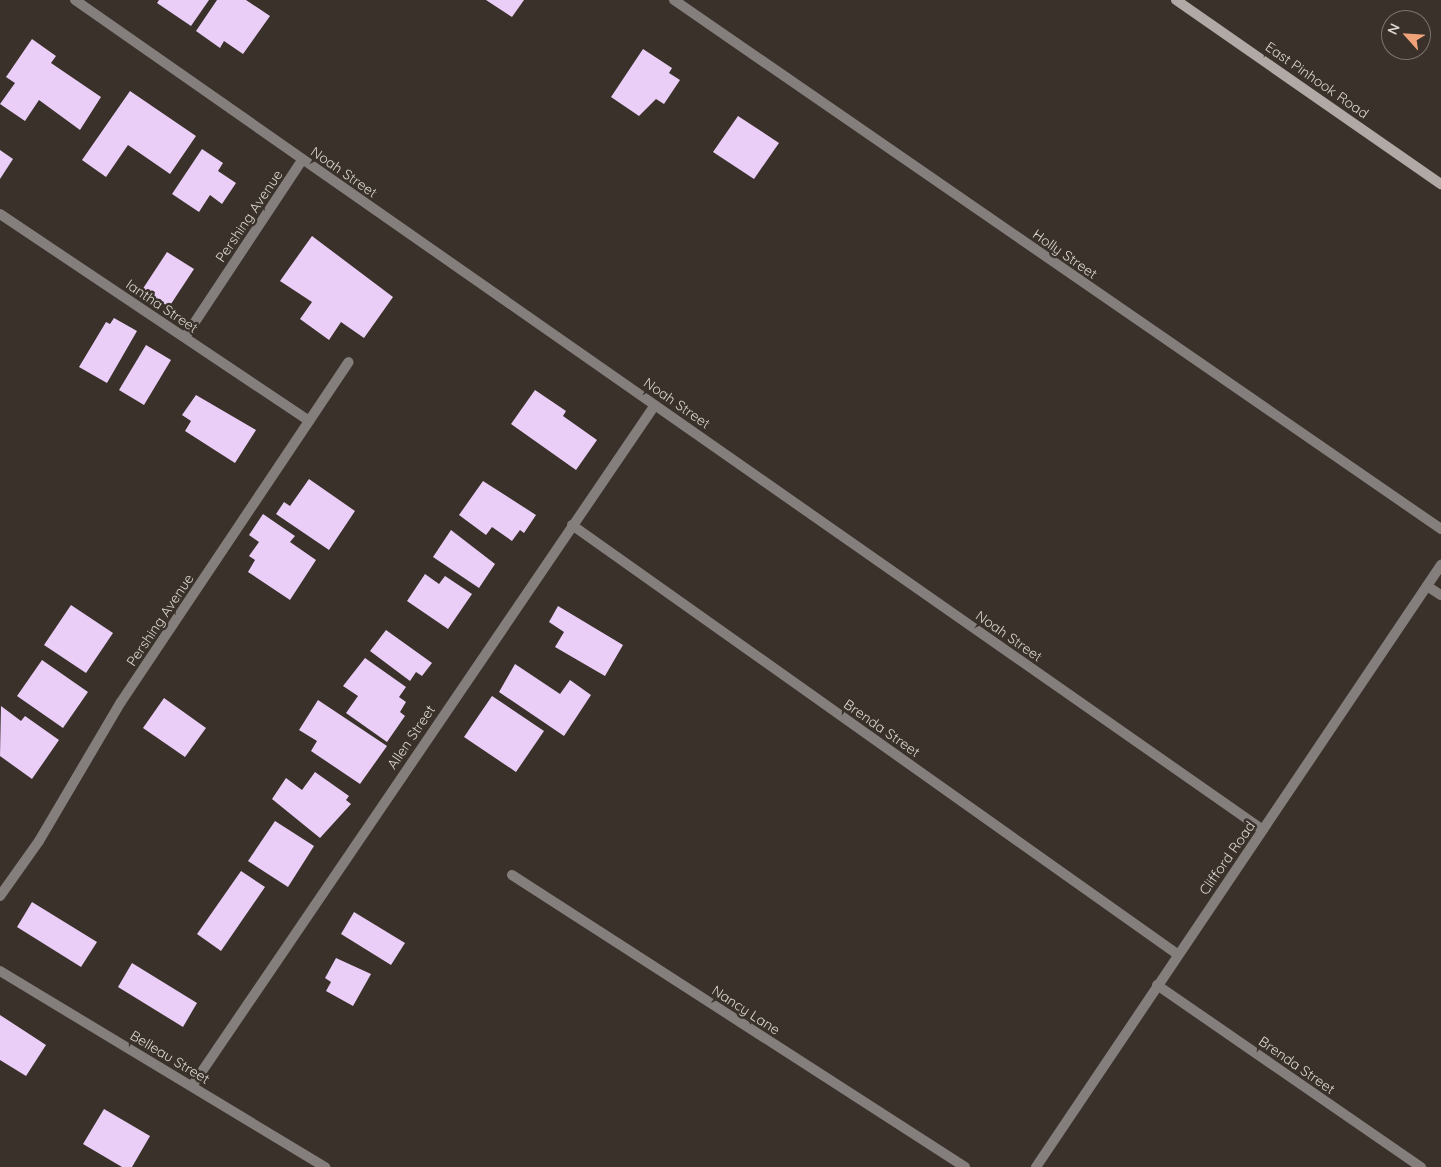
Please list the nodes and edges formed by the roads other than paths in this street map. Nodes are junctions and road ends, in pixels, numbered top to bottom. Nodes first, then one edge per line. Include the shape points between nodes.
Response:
1 (74, 0) edge
2 (674, 0) edge
3 (1176, 0) edge
4 (302, 160) junction
5 (1441, 184) edge
6 (0, 214) edge
7 (184, 338) junction
8 (349, 362) dead end
9 (655, 405) junction
10 (309, 421) junction
11 (572, 525) junction
12 (1441, 529) edge
13 (1441, 565) edge
14 (1427, 586) junction
15 (1441, 595) edge
16 (1263, 830) junction
17 (512, 876) dead end
18 (0, 896) edge
19 (1177, 954) junction
20 (0, 971) edge
21 (1157, 985) junction
22 (192, 1086) junction
23 (324, 1167) edge
24 (965, 1167) edge
25 (1036, 1167) edge
26 (1421, 1167) edge

1 - 4 street, Noah Street
2 - 12 street, Holly Street
3 - 5 main road, East Pinhook Road
4 - 7 street, Pershing Avenue
4 - 9 street, Noah Street
6 - 7 street, Iantha Street
7 - 10 street, Iantha Street
8 - 10 street, Pershing Avenue
9 - 11 street, Allen Street
9 - 16 street, Noah Street
10 - 18 street, Pershing Avenue via 121,702 39,841
11 - 19 street, Brenda Street
11 - 22 street, Allen Street
13 - 14 street, Clifford Road
14 - 15 street
14 - 16 street, Clifford Road
16 - 19 street, Clifford Road
17 - 24 street, Nancy Lane
19 - 21 street, Clifford Road
20 - 22 street, Belleau Street
21 - 25 street, Clifford Road
21 - 26 street, Brenda Street
22 - 23 street, Belleau Street

